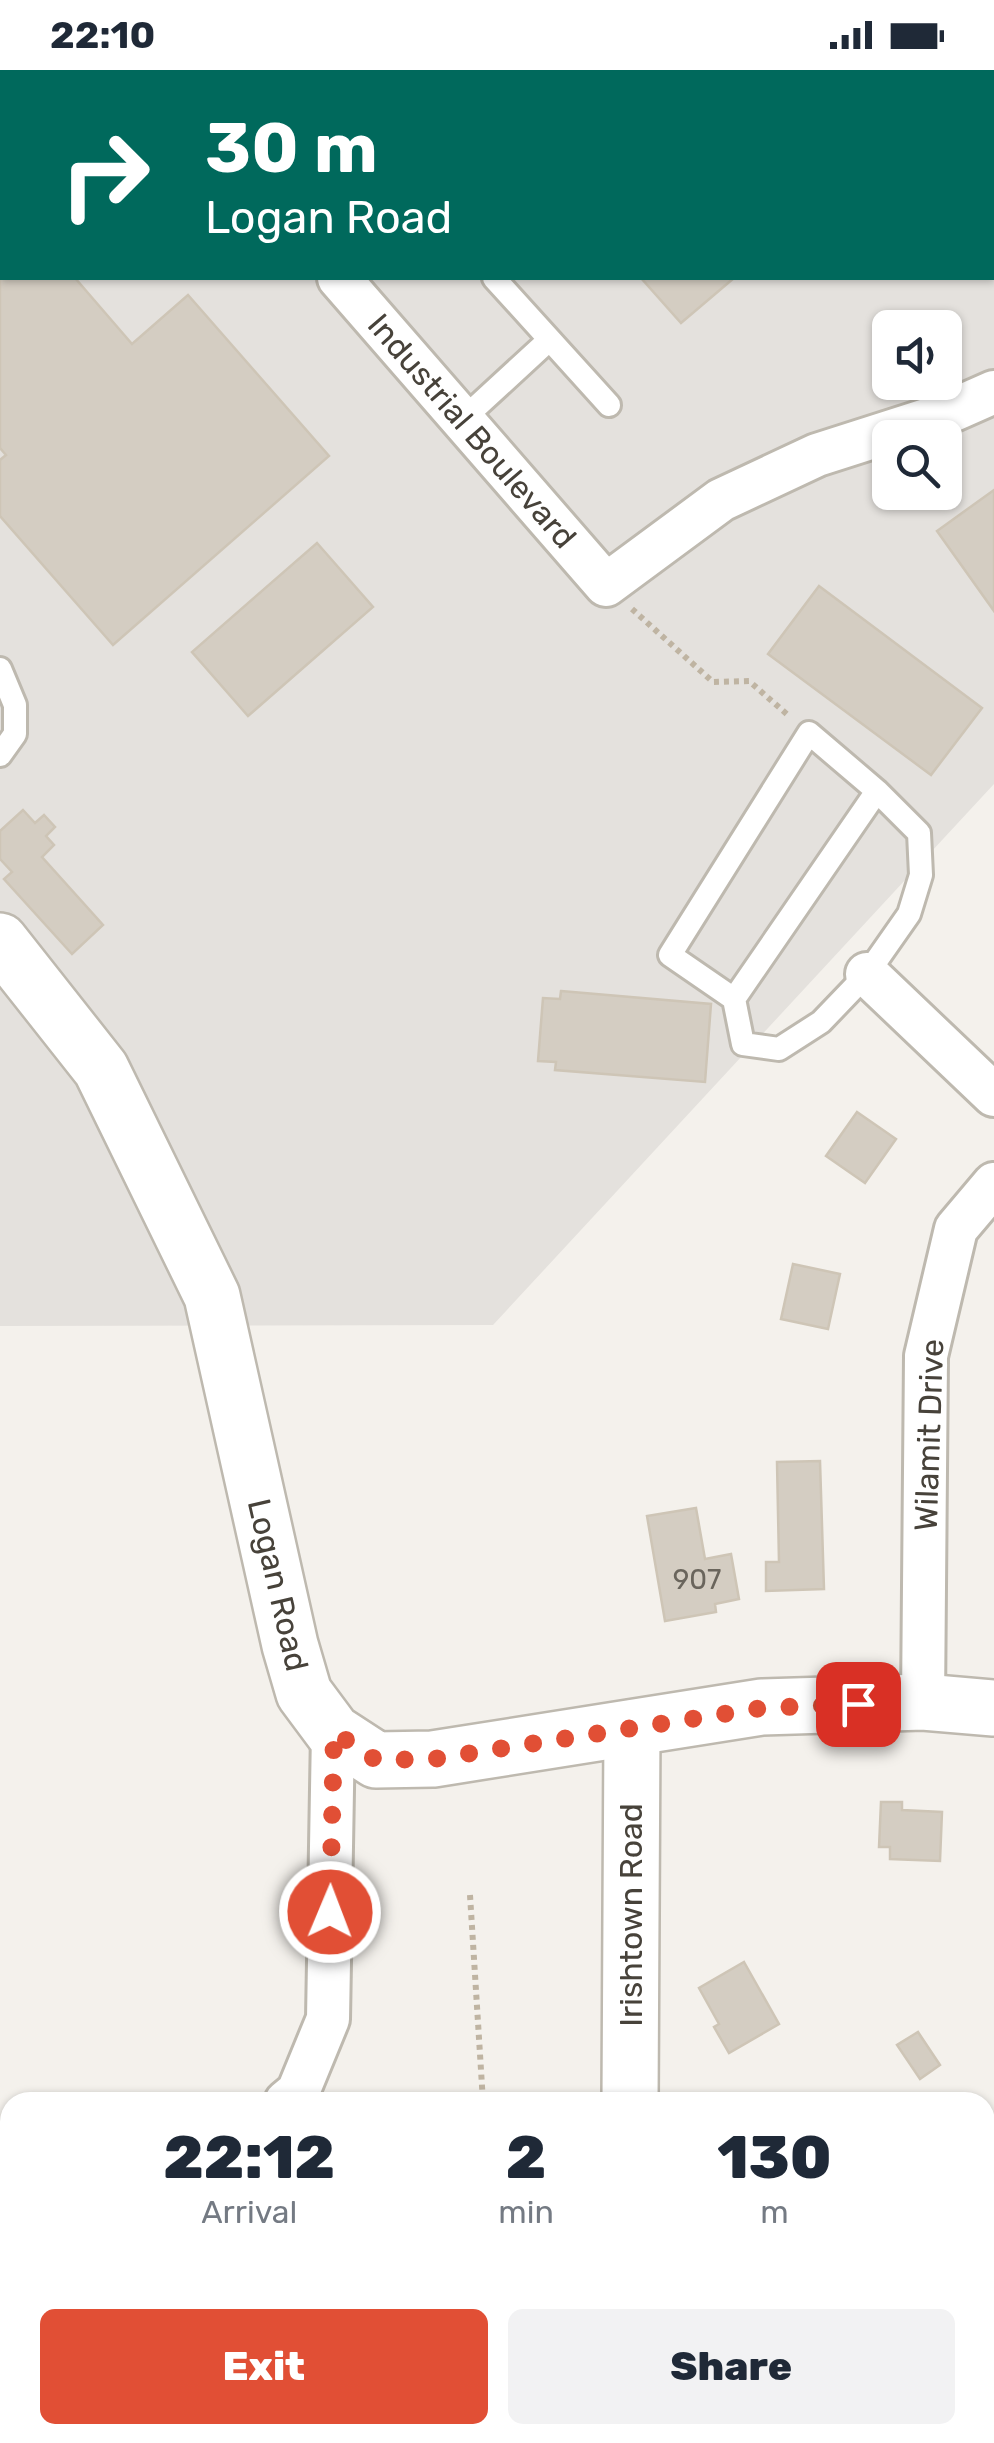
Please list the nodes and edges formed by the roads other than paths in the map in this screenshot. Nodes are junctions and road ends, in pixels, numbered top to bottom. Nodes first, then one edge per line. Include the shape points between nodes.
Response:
1 (341, 280) edge
2 (496, 280) edge
3 (549, 340) junction
4 (994, 392) edge
5 (609, 405) dead end
6 (462, 420) junction
7 (0, 669) edge
8 (0, 754) edge
9 (878, 790) junction
10 (0, 941) edge
11 (867, 974) junction
12 (734, 1000) junction
13 (994, 1095) edge
14 (994, 1184) edge
15 (923, 1702) junction
16 (994, 1708) edge
17 (632, 1728) junction
18 (334, 1732) junction
19 (298, 2092) edge
20 (630, 2092) edge

1 - 6 street, Industrial Boulevard
2 - 3 lane
3 - 5 lane
3 - 6 lane
4 - 6 street, Industrial Boulevard via 817,455 721,500 606,585
7 - 8 lane via 15,705 14,734
9 - 11 lane via 919,833 922,875 908,914
9 - 12 lane
9 - 12 lane via 809,733 670,955
10 - 18 street, Logan Road via 101,1069 212,1296 290,1644 304,1693
11 - 12 lane via 821,1022 779,1049 744,1044
11 - 13 street
14 - 15 street, Wilamit Drive via 956,1229 926,1356
15 - 16 street, Logan Road
15 - 17 street, Logan Road via 762,1708
17 - 18 street, Logan Road via 433,1759 376,1760
17 - 20 street, Irishtown Road
18 - 19 street via 328,2019

